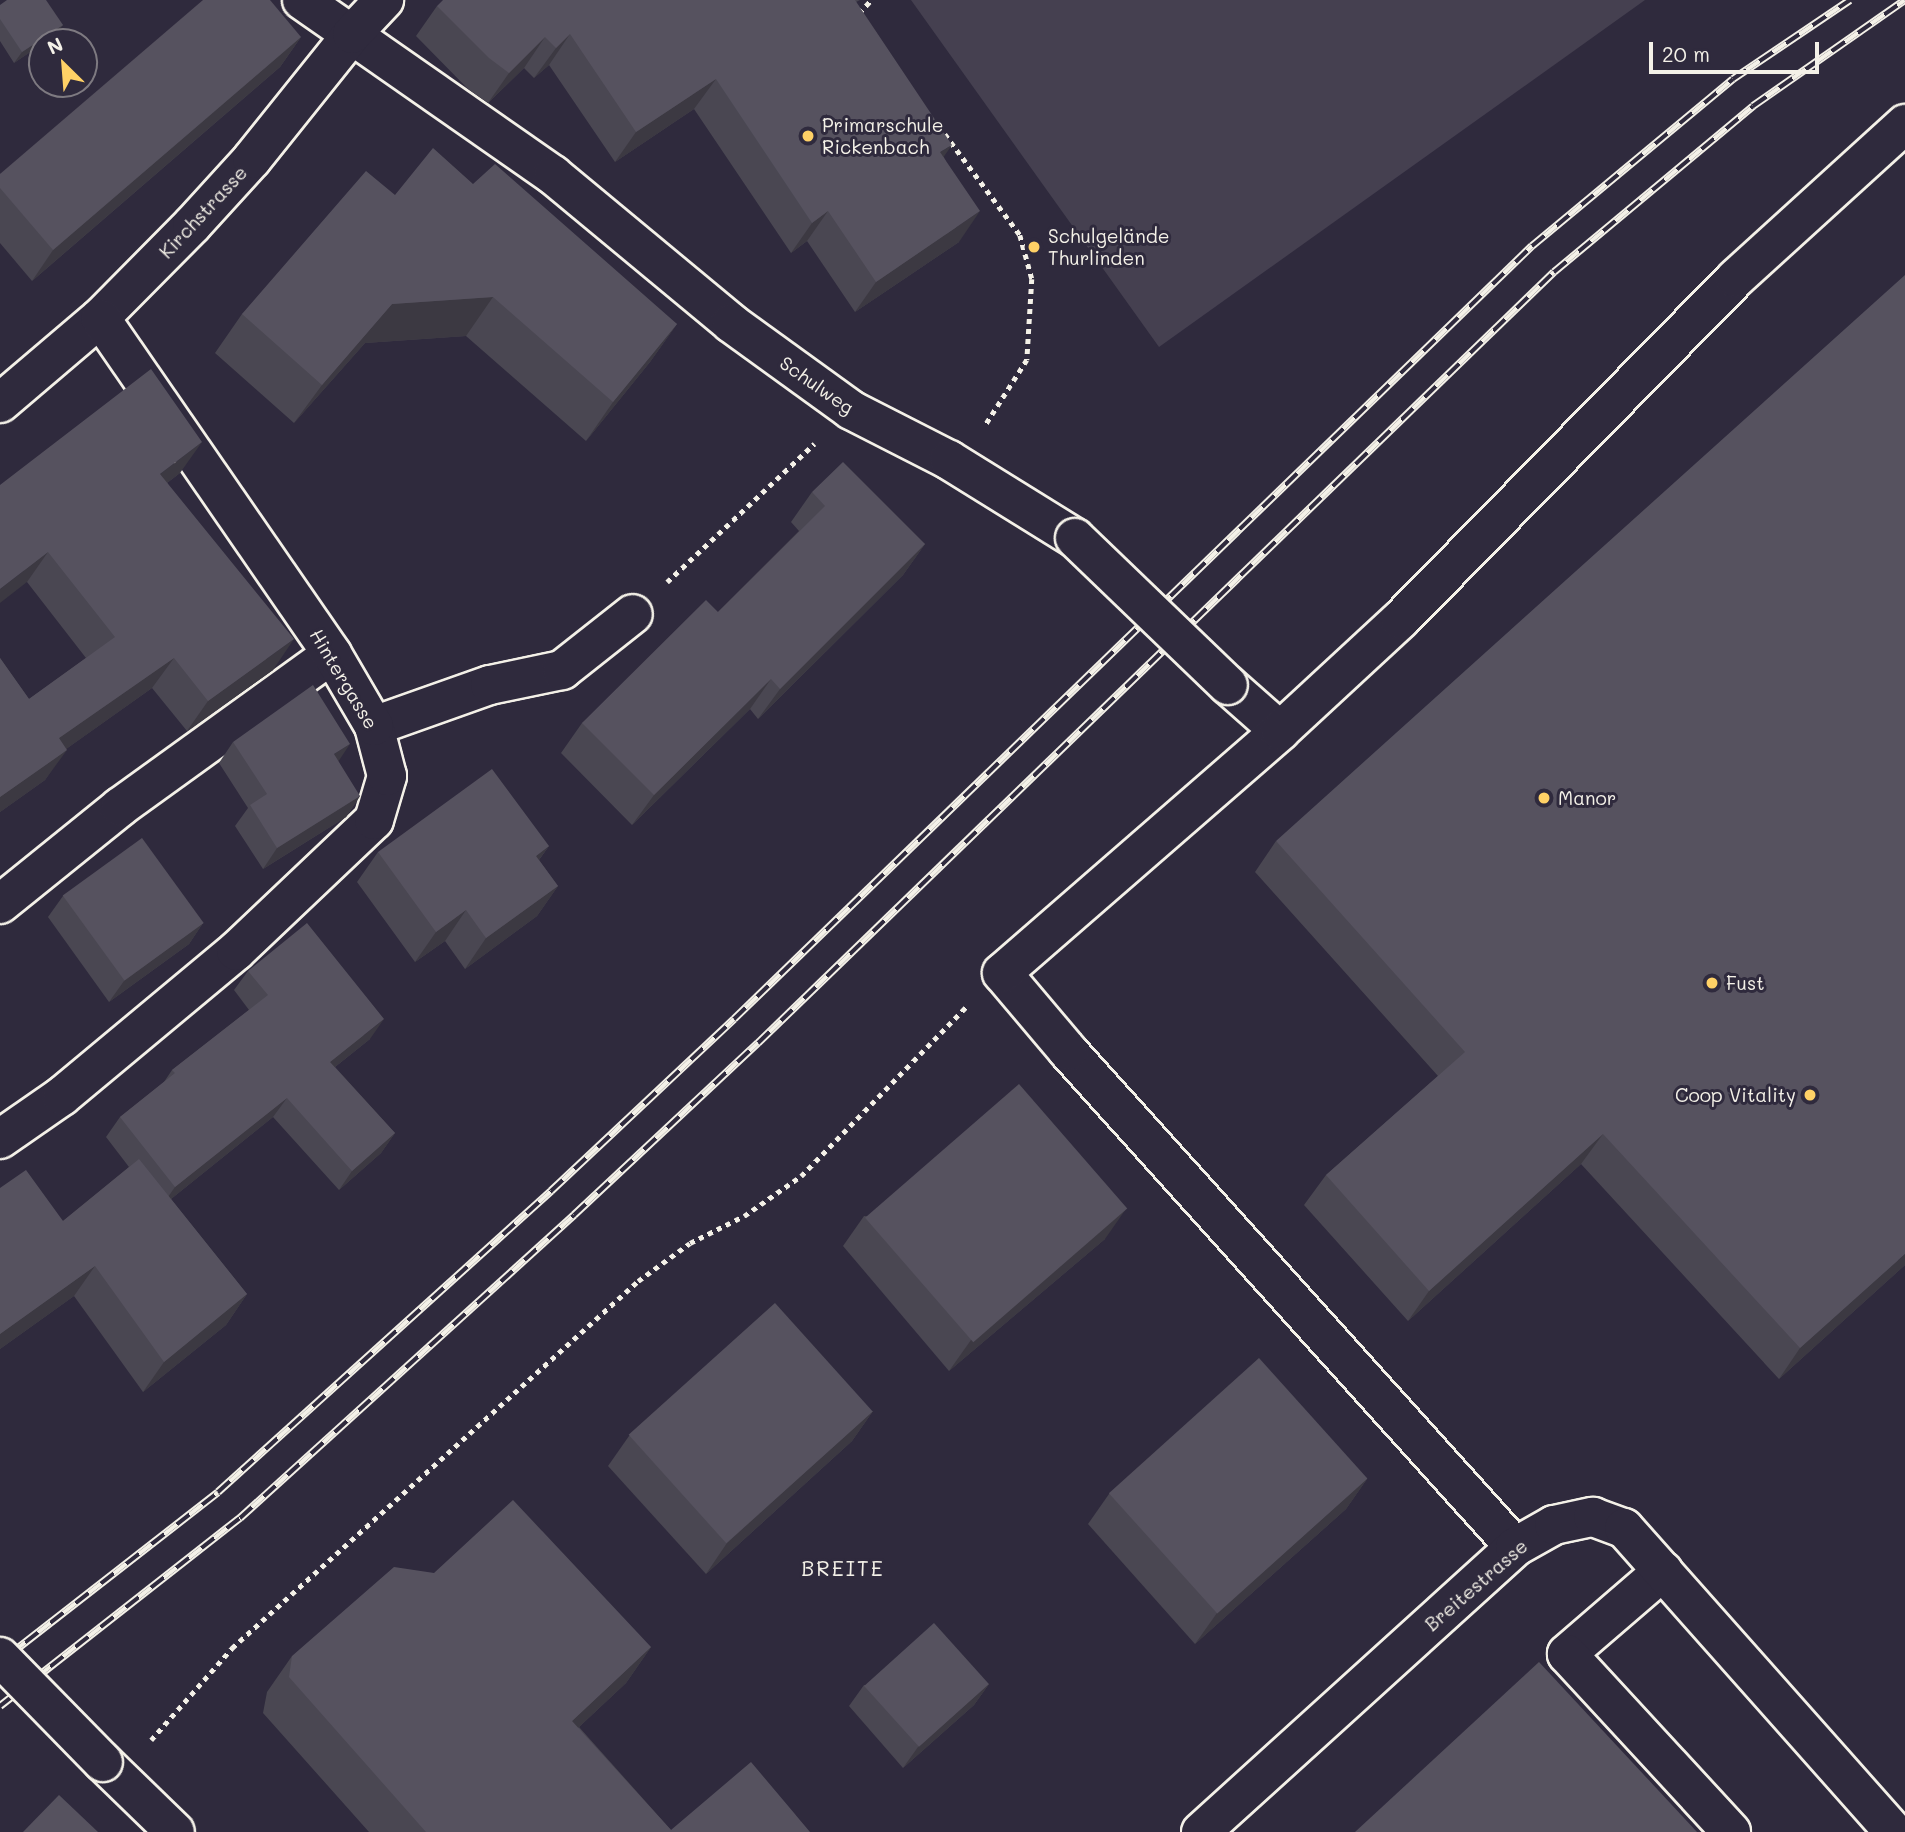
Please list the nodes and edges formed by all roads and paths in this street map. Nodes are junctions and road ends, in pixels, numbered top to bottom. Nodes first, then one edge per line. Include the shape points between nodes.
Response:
1 (302, 0) edge
2 (384, 0) edge
3 (872, 0) edge
4 (866, 22) edge
5 (352, 34) junction
6 (1905, 124) edge
7 (940, 128) edge
8 (100, 318) junction
9 (0, 403) edge
10 (851, 411) junction
11 (949, 460) junction
12 (633, 614) joint
13 (332, 654) junction
14 (374, 726) junction
15 (1280, 732) junction
16 (0, 904) edge
17 (1002, 973) junction
18 (0, 1139) edge
19 (1515, 1546) junction
20 (1663, 1571) junction
21 (0, 1657) edge
22 (110, 1770) junction
23 (175, 1832) edge
24 (1201, 1832) edge
25 (1731, 1832) edge
26 (1894, 1832) edge

1 - 5 street, Schulweg
2 - 5 street, Kirchstrasse
3 - 4 path via 858,11
5 - 8 street, Kirchstrasse via 252,159
5 - 10 street, Schulweg via 553,175 732,323
6 - 15 street via 1736,278 1400,620
7 - 11 path via 1020,236 1032,279 1027,360 992,419
8 - 9 street, Kirchstrasse
8 - 13 street, Hintergasse
10 - 11 street, Schulweg
10 - 12 path
11 - 15 street, Schulweg, bridge via 1075,538
12 - 14 street via 562,670 491,685
13 - 14 street, Hintergasse
13 - 16 street via 121,807
14 - 18 street, Hintergasse via 387,776 374,820 236,951 62,1096
15 - 17 street
17 - 19 street
17 - 22 path via 801,1176 744,1216 690,1243 638,1281 232,1648
19 - 20 street, Breitestrasse via 1553,1525 1593,1517 1624,1528
19 - 24 street, Breitestrasse
20 - 25 street via 1567,1654
20 - 26 street, Breitestrasse
21 - 22 street, bridge
22 - 23 street

